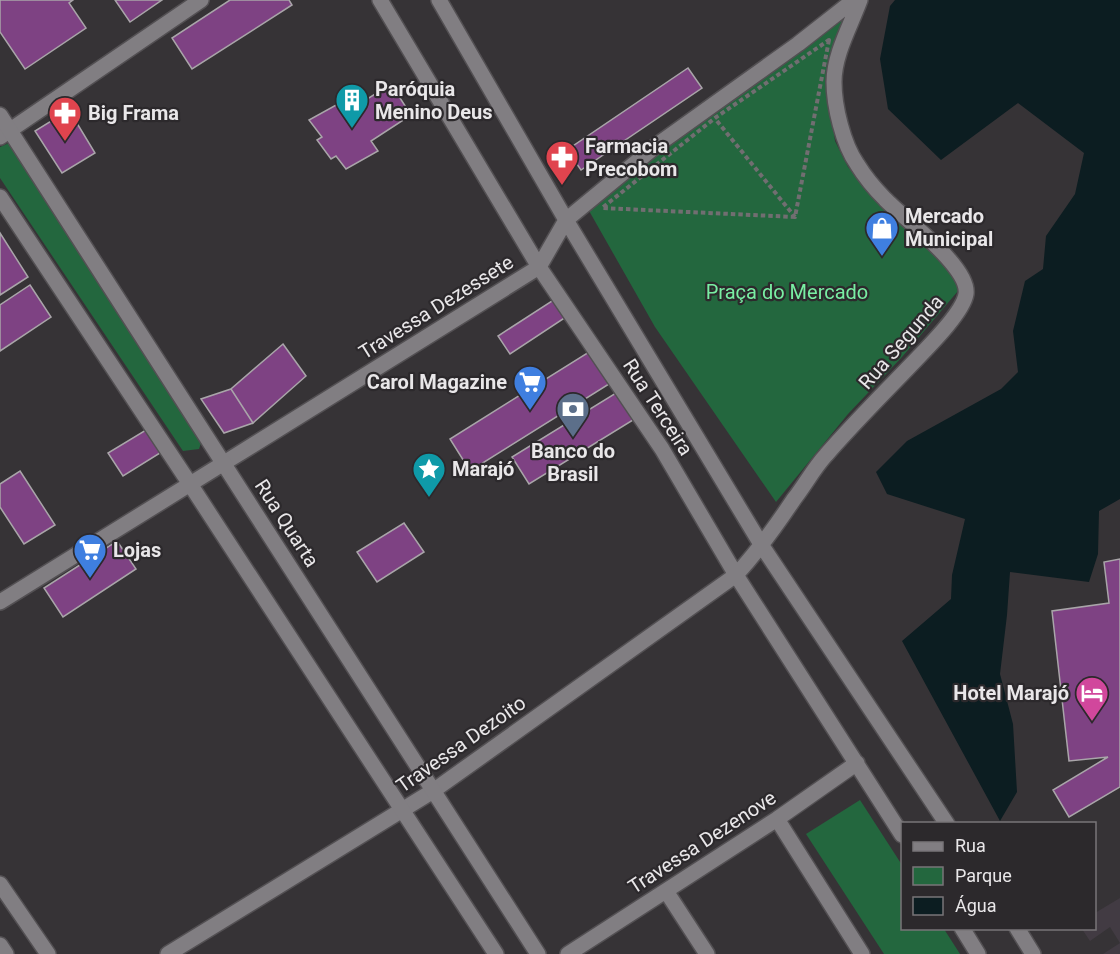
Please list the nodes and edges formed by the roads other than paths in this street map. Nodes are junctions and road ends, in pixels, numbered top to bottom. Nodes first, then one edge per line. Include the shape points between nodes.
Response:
1 (201, 0) edge
2 (380, 0) edge
3 (439, 0) edge
4 (854, 0) edge
5 (860, 0) edge
6 (0, 116) edge
7 (5, 134) edge
8 (0, 197) edge
9 (566, 220) junction
10 (539, 267) junction
11 (224, 464) junction
12 (190, 484) junction
13 (762, 546) junction
14 (736, 575) junction
15 (0, 602) edge
16 (857, 763) junction
17 (433, 791) junction
18 (403, 811) junction
19 (777, 819) junction
20 (946, 822) edge
21 (901, 832) edge
22 (0, 884) edge
23 (666, 891) junction
24 (963, 930) edge
25 (1018, 930) edge
26 (0, 945) edge
27 (6, 954) edge
28 (48, 954) edge
29 (168, 954) edge
30 (496, 954) edge
31 (538, 954) edge
32 (568, 954) edge
33 (707, 954) edge
34 (862, 954) edge
35 (978, 954) edge
36 (1034, 954) edge

1 - 7 street
2 - 10 street, Rua Terceira
3 - 9 street, Rua Terceira
4 - 9 street, Travessa Dezessete via 657,145
5 - 13 street, Rua Segunda via 834,81 847,146 886,200 950,260 963,280 966,296 932,344 825,456
6 - 7 street, Rua Quarta
7 - 11 street, Rua Quarta
8 - 12 street
9 - 10 street, Travessa Dezessete
9 - 13 street, Rua Terceira
10 - 11 street, Travessa Dezessete
10 - 14 street, Rua Terceira via 662,449
11 - 12 street, Travessa Dezessete
11 - 17 street, Rua Quarta
12 - 15 street, Travessa Dezessete
12 - 18 street
13 - 14 street, Travessa Dezoito
13 - 20 street, Rua Terceira
14 - 16 street, Rua Terceira
14 - 17 street, Travessa Dezoito
16 - 19 street, Travessa Dezenove
16 - 21 street, Rua Terceira
17 - 18 street, Travessa Dezoito
17 - 31 street, Rua Quarta
18 - 29 street, Travessa Dezoito
18 - 30 street
19 - 23 street, Travessa Dezenove
19 - 34 street
22 - 28 street
23 - 32 street, Travessa Dezenove
23 - 33 street
24 - 35 street
25 - 36 street
26 - 27 street

